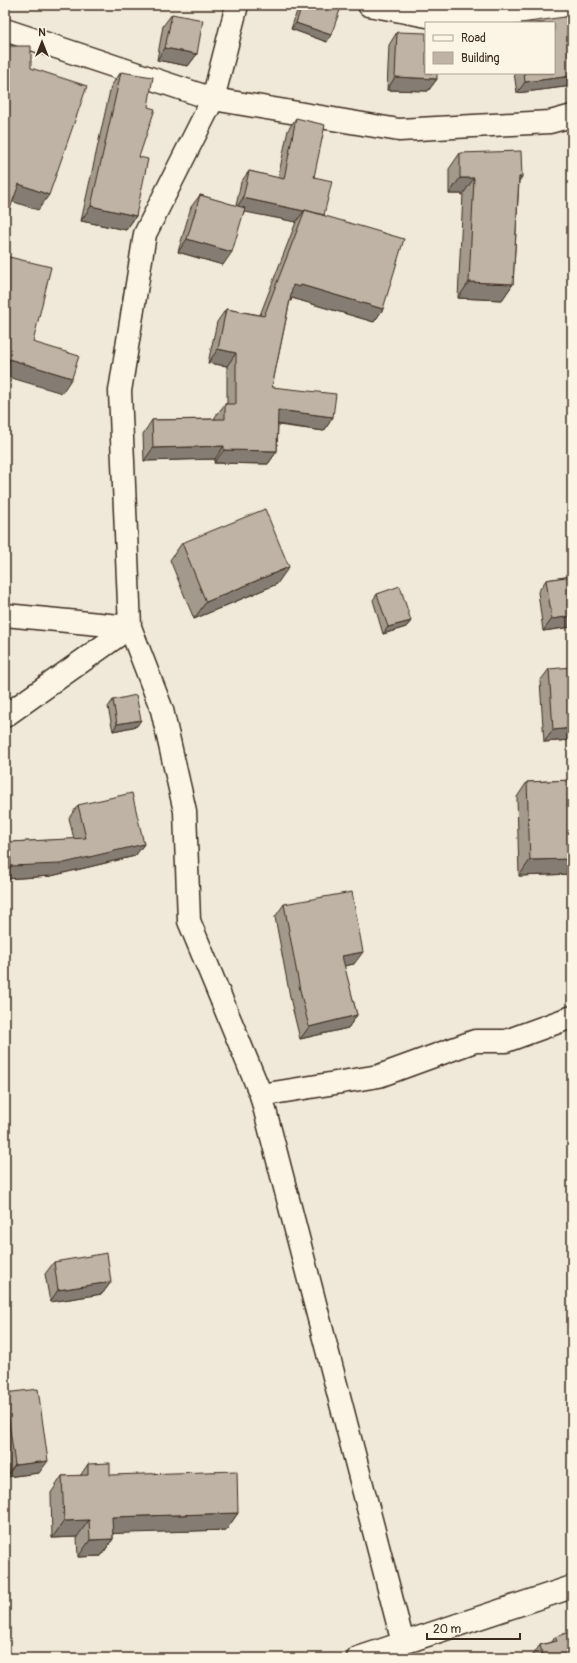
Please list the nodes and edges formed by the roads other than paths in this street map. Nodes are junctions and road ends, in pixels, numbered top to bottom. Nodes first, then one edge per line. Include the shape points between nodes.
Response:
1 (238, 5) edge
2 (370, 5) edge
3 (566, 5) edge
4 (5, 30) edge
5 (213, 99) junction
6 (572, 116) edge
7 (5, 615) edge
8 (130, 627) junction
9 (5, 716) edge
10 (572, 1017) edge
11 (261, 1095) junction
12 (572, 1587) edge
13 (403, 1643) junction
14 (358, 1658) edge

1 - 5 street
2 - 3 street via 427,16 534,13
4 - 5 street
5 - 6 street via 399,130 550,122
5 - 8 street via 144,234 120,391
7 - 8 street
8 - 9 street
8 - 11 street via 162,710 185,811 190,921
10 - 11 street via 506,1041 475,1040 379,1076
11 - 13 street
12 - 13 street
13 - 14 street

